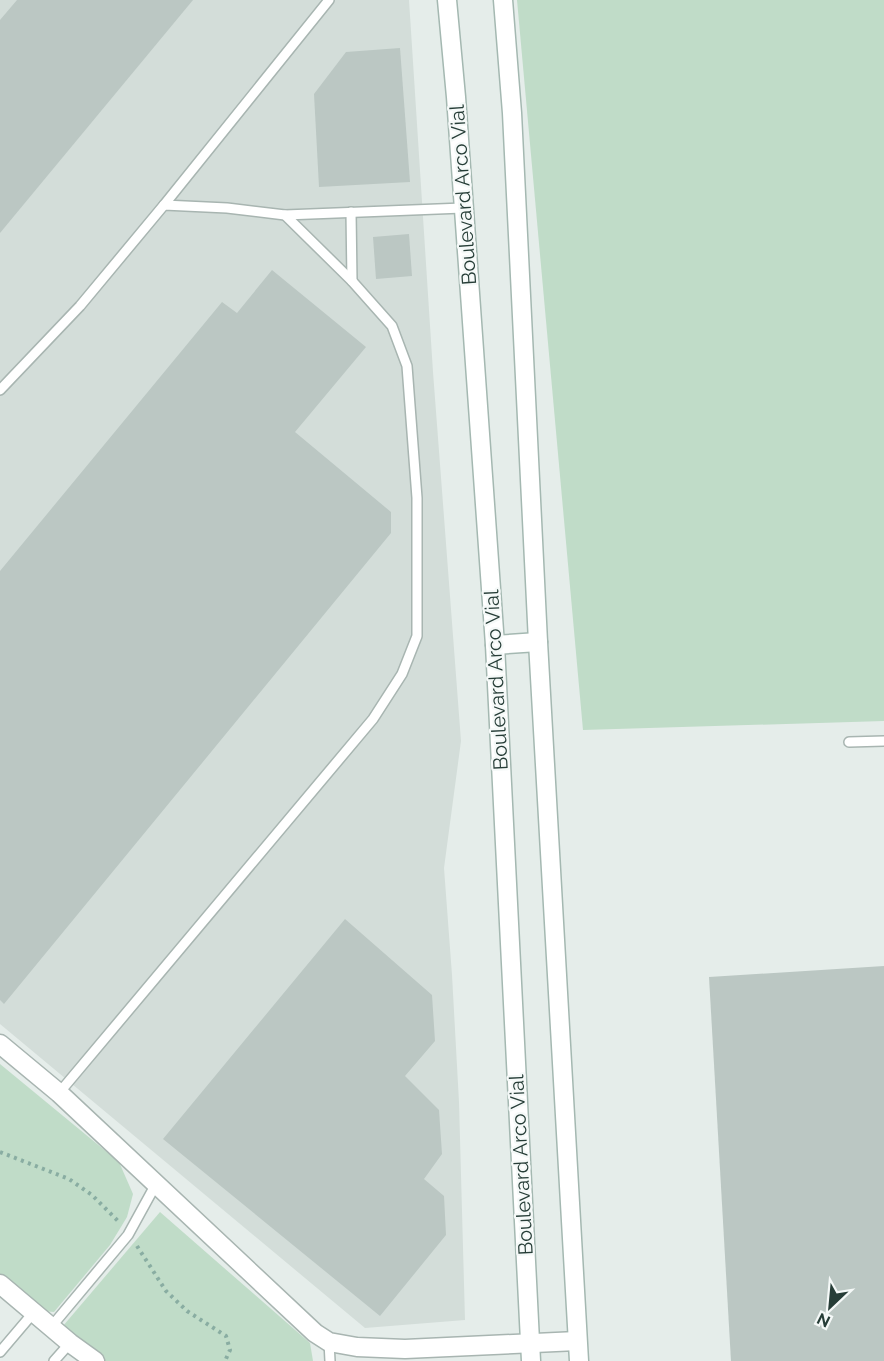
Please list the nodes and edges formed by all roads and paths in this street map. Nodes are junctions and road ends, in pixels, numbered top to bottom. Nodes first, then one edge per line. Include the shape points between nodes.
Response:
1 (329, 0) edge
2 (447, 0) edge
3 (503, 0) edge
4 (164, 205) junction
5 (463, 208) junction
6 (351, 212) junction
7 (285, 215) junction
8 (352, 281) junction
9 (0, 390) edge
10 (538, 642) junction
11 (495, 645) junction
12 (884, 741) edge
13 (849, 742) dead end
14 (0, 1044) edge
15 (59, 1093) junction
16 (156, 1184) junction
17 (0, 1284) edge
18 (34, 1312) junction
19 (51, 1327) junction
20 (577, 1341) junction
21 (329, 1342) junction
22 (70, 1343) junction
23 (0, 1352) edge
24 (531, 1352) edge
25 (54, 1361) edge
26 (95, 1361) edge
27 (330, 1361) edge
28 (579, 1361) edge

1 - 4 lane
2 - 5 street, Boulevard Arco Vial
3 - 10 street
4 - 7 lane
4 - 9 lane via 80,306
5 - 6 lane
5 - 11 street, Boulevard Arco Vial
6 - 7 lane
6 - 8 lane
7 - 8 lane
8 - 15 lane via 392,327 407,366 417,498 417,636 402,674 373,719
10 - 11 street
10 - 20 street
11 - 24 street, Boulevard Arco Vial
12 - 13 lane
14 - 15 street
15 - 16 street
16 - 19 lane via 128,1235
16 - 21 street
17 - 18 street
18 - 19 street
18 - 23 lane
19 - 22 street
20 - 24 street
20 - 28 street
21 - 24 street via 357,1347
21 - 27 lane
22 - 25 lane
22 - 26 street

